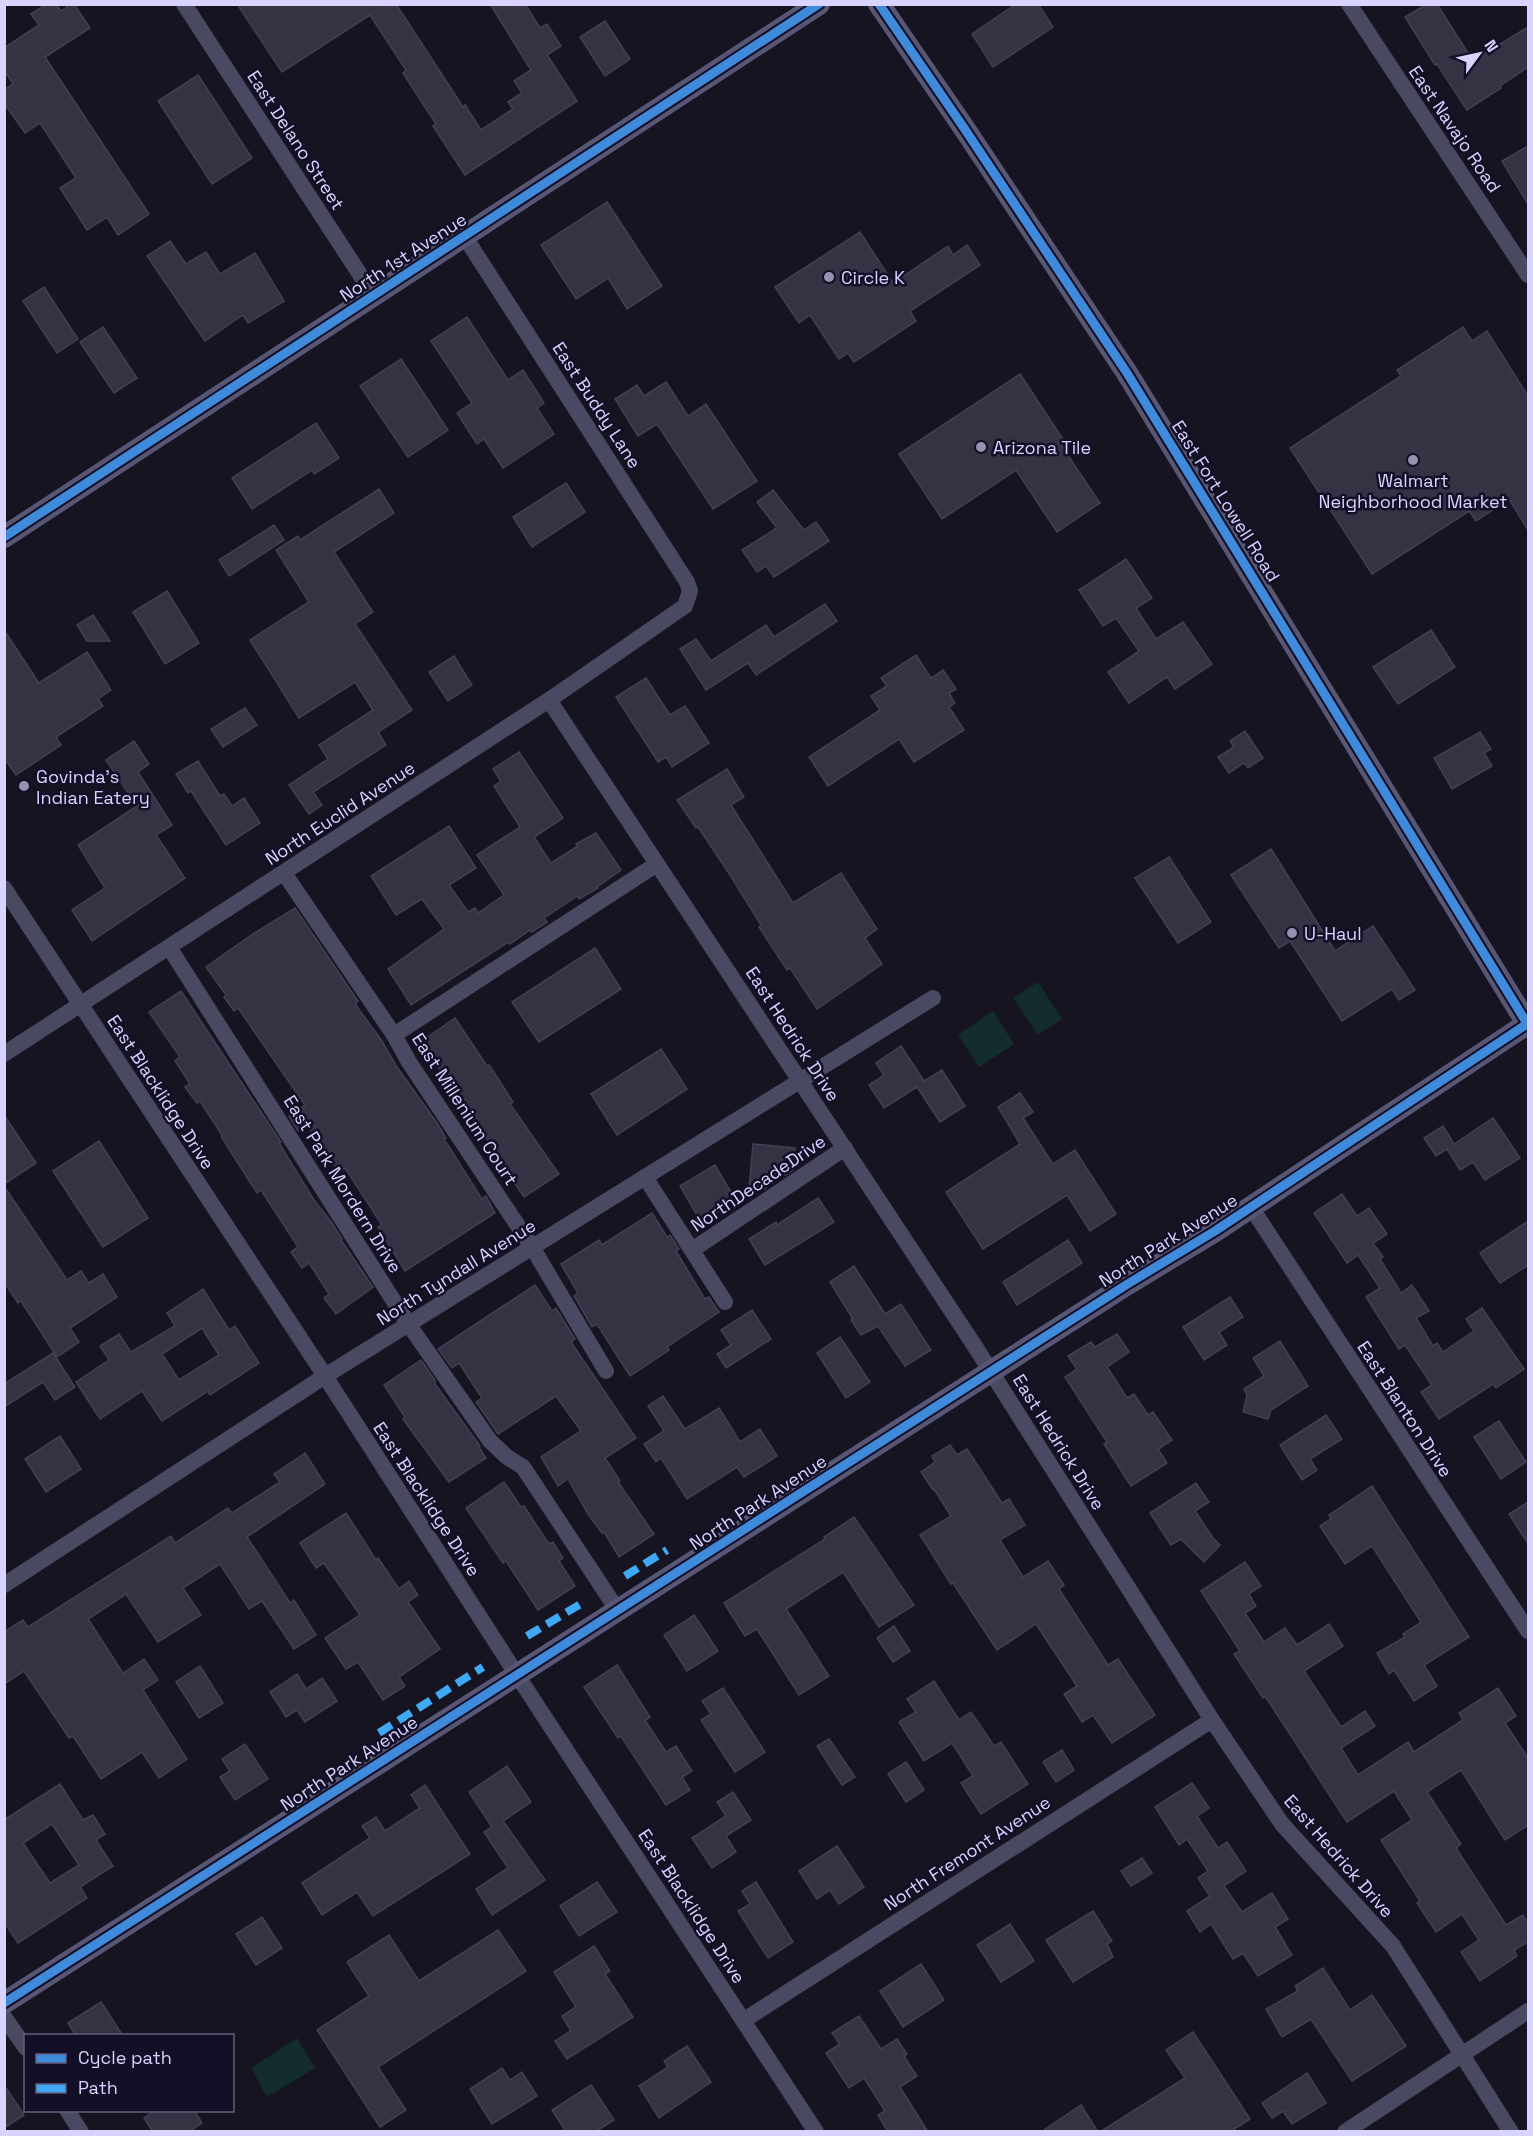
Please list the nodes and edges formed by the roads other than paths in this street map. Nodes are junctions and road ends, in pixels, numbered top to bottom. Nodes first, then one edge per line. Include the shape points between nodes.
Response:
1 (184, 4) edge
2 (819, 4) edge
3 (879, 4) edge
4 (1349, 4) edge
5 (465, 237) junction
6 (1528, 275) edge
7 (374, 296) junction
8 (4, 537) edge
9 (689, 597) joint
10 (549, 700) junction
11 (657, 864) junction
12 (284, 873) junction
13 (4, 888) edge
14 (169, 947) junction
15 (933, 998) dead end
16 (80, 1004) junction
17 (1528, 1025) edge
18 (394, 1035) junction
19 (4, 1054) edge
20 (800, 1079) junction
21 (845, 1148) junction
22 (645, 1177) junction
23 (1251, 1207) junction
24 (532, 1247) junction
25 (692, 1250) junction
26 (725, 1302) dead end
27 (409, 1324) junction
28 (606, 1371) dead end
29 (991, 1372) junction
30 (325, 1376) junction
31 (4, 1585) edge
32 (618, 1611) junction
33 (1528, 1631) edge
34 (517, 1675) junction
35 (1212, 1720) junction
36 (4, 2003) edge
37 (1528, 2011) edge
38 (4, 2016) edge
39 (744, 2020) junction
40 (24, 2045) edge
41 (1461, 2056) junction
42 (68, 2112) edge
43 (81, 2132) edge
44 (816, 2132) edge
45 (1345, 2132) edge
46 (1511, 2132) edge

1 - 7 street, East Delano Street
2 - 5 main road, North 1st Avenue
3 - 17 main road, East Fort Lowell Road via 1127,373
4 - 6 street, East Navajo Road
5 - 7 main road, North 1st Avenue
5 - 9 street, East Buddy Lane via 681,571
7 - 8 main road, North 1st Avenue
9 - 10 street, North Euclid Avenue via 675,615
10 - 11 street, East Hedrick Drive
10 - 12 street, North Euclid Avenue
11 - 18 street
11 - 20 street, East Hedrick Drive
12 - 14 street, North Euclid Avenue
12 - 18 street, East Millenium Court
13 - 16 street, East Blacklidge Drive
14 - 16 street, North Euclid Avenue
14 - 27 street, East Park Mordern Drive
15 - 20 street, North Tyndall Avenue
16 - 19 street, North Euclid Avenue
16 - 30 street, East Blacklidge Drive
17 - 23 main road, North Park Avenue
18 - 24 street, East Millenium Court
20 - 21 street, East Hedrick Drive
20 - 22 street, North Tyndall Avenue
21 - 25 street, NorthDecadeDrive
21 - 29 street, East Hedrick Drive
22 - 24 street, North Tyndall Avenue
22 - 25 street
23 - 29 main road, North Park Avenue
23 - 33 street, East Blanton Drive
24 - 27 street, North Tyndall Avenue
24 - 28 street, East Millenium Court
25 - 26 street
27 - 30 street, North Tyndall Avenue
27 - 32 street, East Park Mordern Drive via 489,1441 523,1467
29 - 32 main road, North Park Avenue
29 - 35 street, East Hedrick Drive
30 - 31 street, North Tyndall Avenue
30 - 34 street, East Blacklidge Drive
32 - 34 main road, North Park Avenue
34 - 36 main road, North Park Avenue
34 - 39 street, East Blacklidge Drive
35 - 39 street, North Fremont Avenue
35 - 41 street, East Hedrick Drive via 1282,1824 1393,1946
37 - 41 street
38 - 40 street
39 - 44 street, East Blacklidge Drive
41 - 45 street
41 - 46 street, East Hedrick Drive
42 - 43 street

